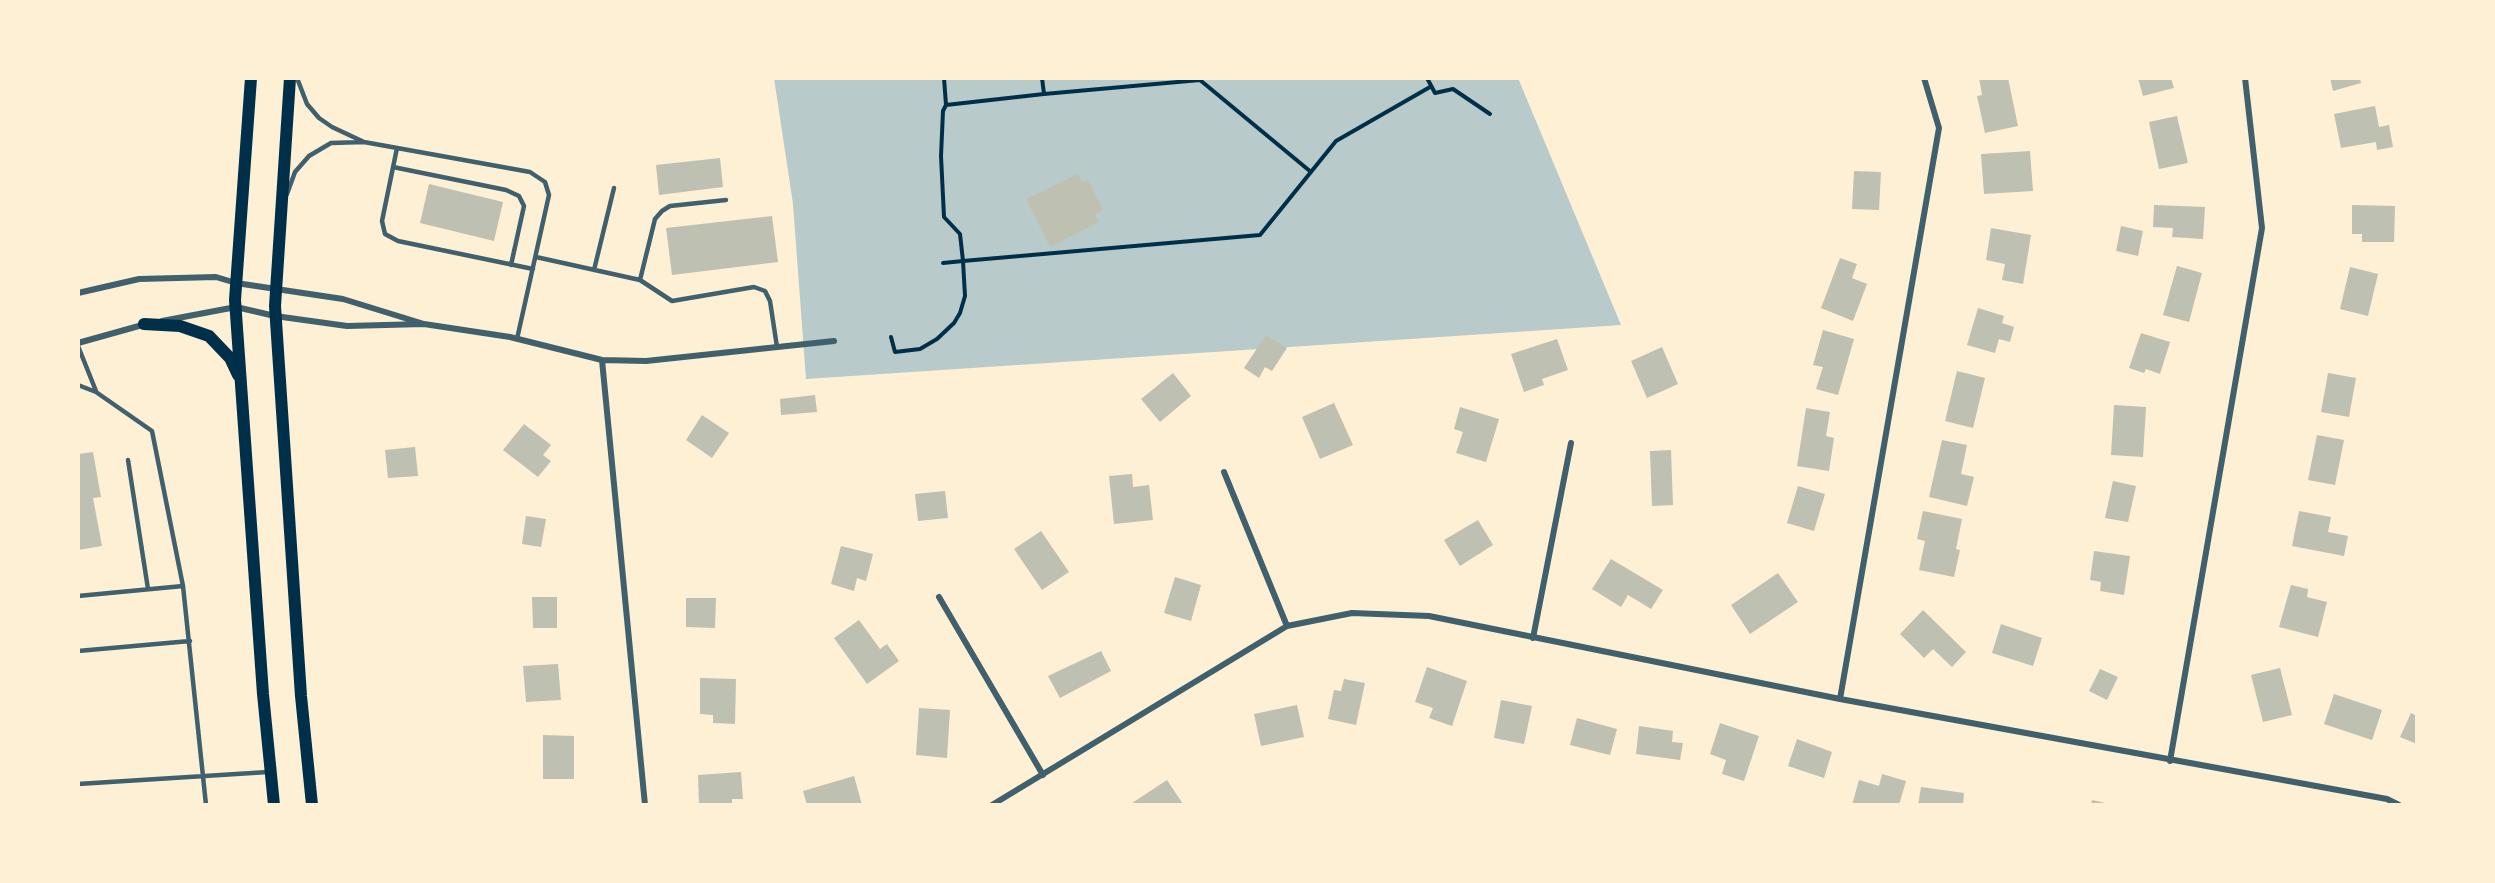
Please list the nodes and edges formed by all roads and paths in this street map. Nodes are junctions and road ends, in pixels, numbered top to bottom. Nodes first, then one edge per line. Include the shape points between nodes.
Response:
1 (251, 78) edge
2 (290, 78) edge
3 (297, 78) edge
4 (944, 78) edge
5 (1042, 78) edge
6 (1427, 78) edge
7 (1924, 78) edge
8 (2246, 78) edge
9 (1431, 87) junction
10 (1044, 94) junction
11 (946, 105) junction
12 (1490, 114) dead end
13 (364, 142) junction
14 (398, 148) junction
15 (393, 167) junction
16 (1311, 172) junction
17 (614, 188) dead end
18 (726, 201) dead end
19 (281, 211) junction
20 (536, 257) junction
21 (963, 261) junction
22 (944, 263) dead end
23 (512, 265) junction
24 (533, 269) junction
25 (594, 270) junction
26 (640, 280) junction
27 (236, 283) junction
28 (276, 289) junction
29 (78, 293) edge
30 (236, 307) junction
31 (275, 316) junction
32 (144, 324) junction
33 (424, 324) junction
34 (891, 337) dead end
35 (517, 339) junction
36 (834, 341) dead end
37 (78, 345) edge
38 (777, 347) junction
39 (602, 360) junction
40 (240, 381) junction
41 (78, 385) edge
42 (96, 392) junction
43 (1571, 443) dead end
44 (128, 460) dead end
45 (1224, 472) dead end
46 (183, 586) junction
47 (148, 589) junction
48 (78, 596) edge
49 (939, 597) dead end
50 (1287, 626) junction
51 (1533, 638) junction
52 (190, 641) junction
53 (78, 651) edge
54 (1840, 699) junction
55 (2170, 761) junction
56 (271, 772) junction
57 (1042, 775) junction
58 (203, 776) junction
59 (78, 784) edge
60 (206, 805) edge
61 (274, 805) edge
62 (312, 805) edge
63 (645, 805) edge
64 (992, 805) edge
65 (2399, 805) edge

1 - 27 main road
2 - 19 main road
3 - 13 lane via 307,104 319,118
4 - 11 path
5 - 10 path
6 - 9 path
7 - 54 street via 1939,128
8 - 55 street via 2262,228
9 - 12 path via 1436,93 1453,89
9 - 16 path via 1336,141
10 - 11 path
10 - 16 path via 1200,80
11 - 21 path via 941,156 944,217 960,234
13 - 14 lane
13 - 19 lane via 331,143 309,156 295,172
14 - 15 lane
14 - 20 lane via 530,172 545,182 549,195
15 - 23 lane via 382,220 385,234 398,241
15 - 23 lane via 519,196 524,206
16 - 21 path via 1260,234
17 - 25 lane
18 - 26 lane via 670,206 662,211 655,219
19 - 28 main road
20 - 24 lane
20 - 25 lane
21 - 22 path
21 - 34 path via 965,296 954,323 920,349 896,352
23 - 24 lane
24 - 35 lane
25 - 26 lane
26 - 38 lane via 672,301 754,287 765,291
27 - 28 street
27 - 29 street via 216,278 139,279
27 - 30 main road
28 - 31 main road
28 - 33 street via 343,299
30 - 31 street
30 - 32 street
30 - 40 main road
31 - 33 street via 347,326
31 - 62 main road
32 - 37 street
32 - 40 main road via 180,326 208,336 230,358
33 - 35 street
35 - 39 street
36 - 38 street
37 - 42 lane
38 - 39 street via 646,362
39 - 63 street
40 - 56 main road
41 - 42 lane
42 - 46 lane via 152,431
43 - 51 street
44 - 47 lane
45 - 50 street
46 - 47 lane
46 - 52 lane
47 - 48 lane
49 - 57 street
50 - 51 street via 1352,613 1429,616
50 - 57 street
51 - 54 street
52 - 53 lane
52 - 58 lane
54 - 55 street
55 - 65 street via 2387,799
56 - 58 lane
56 - 61 main road
57 - 64 street
58 - 59 lane
58 - 60 lane

